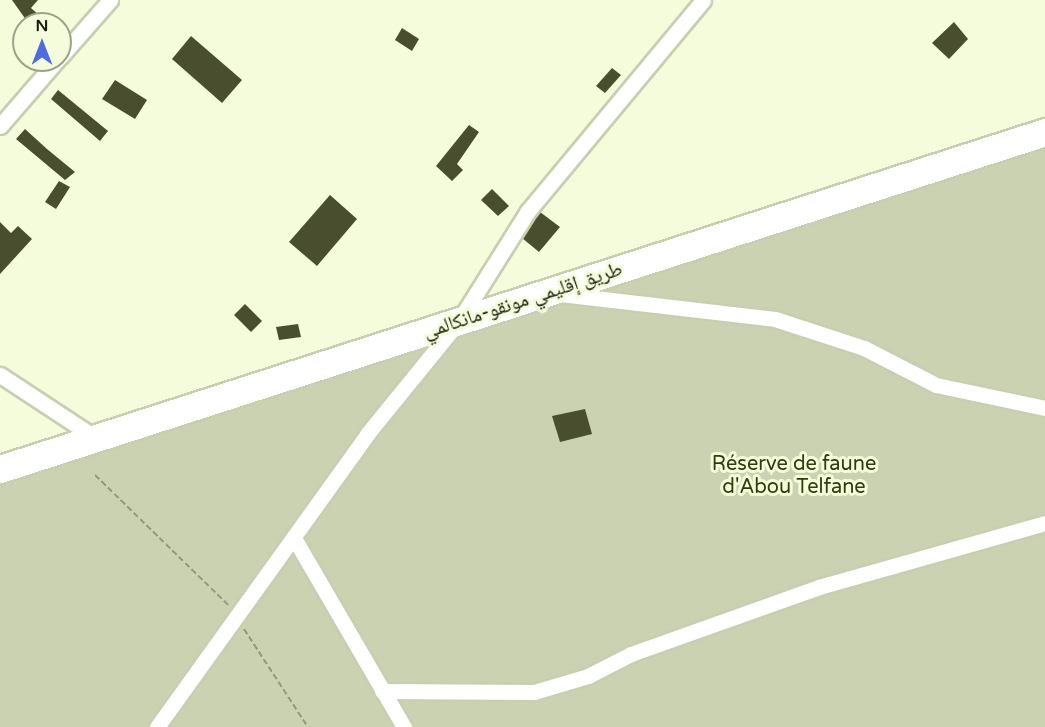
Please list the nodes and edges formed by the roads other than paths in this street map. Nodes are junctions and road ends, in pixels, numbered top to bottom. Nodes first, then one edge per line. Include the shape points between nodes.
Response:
1 (110, 0) edge
2 (703, 0) edge
3 (72, 43) edge
4 (47, 72) edge
5 (0, 126) edge
6 (1045, 132) edge
7 (548, 293) junction
8 (459, 321) junction
9 (0, 375) edge
10 (1045, 408) edge
11 (96, 438) junction
12 (0, 469) edge
13 (1045, 523) edge
14 (294, 538) junction
15 (382, 691) junction
16 (157, 727) edge
17 (404, 727) edge

1 - 3 street
2 - 8 street via 528,211
4 - 5 street
6 - 7 highway, طريق إقليمي مونقو-مانكالمي
7 - 8 highway, طريق إقليمي مونقو-مانكالمي
7 - 10 street via 775,319 864,348 936,385
8 - 11 highway, طريق إقليمي مونقو-مانكالمي
8 - 14 street via 368,433
9 - 11 street
11 - 12 highway, طريق إقليمي مونقو-مانكالمي
13 - 15 street via 819,586 631,654 588,676 534,692
14 - 15 street
14 - 16 street
15 - 17 street

